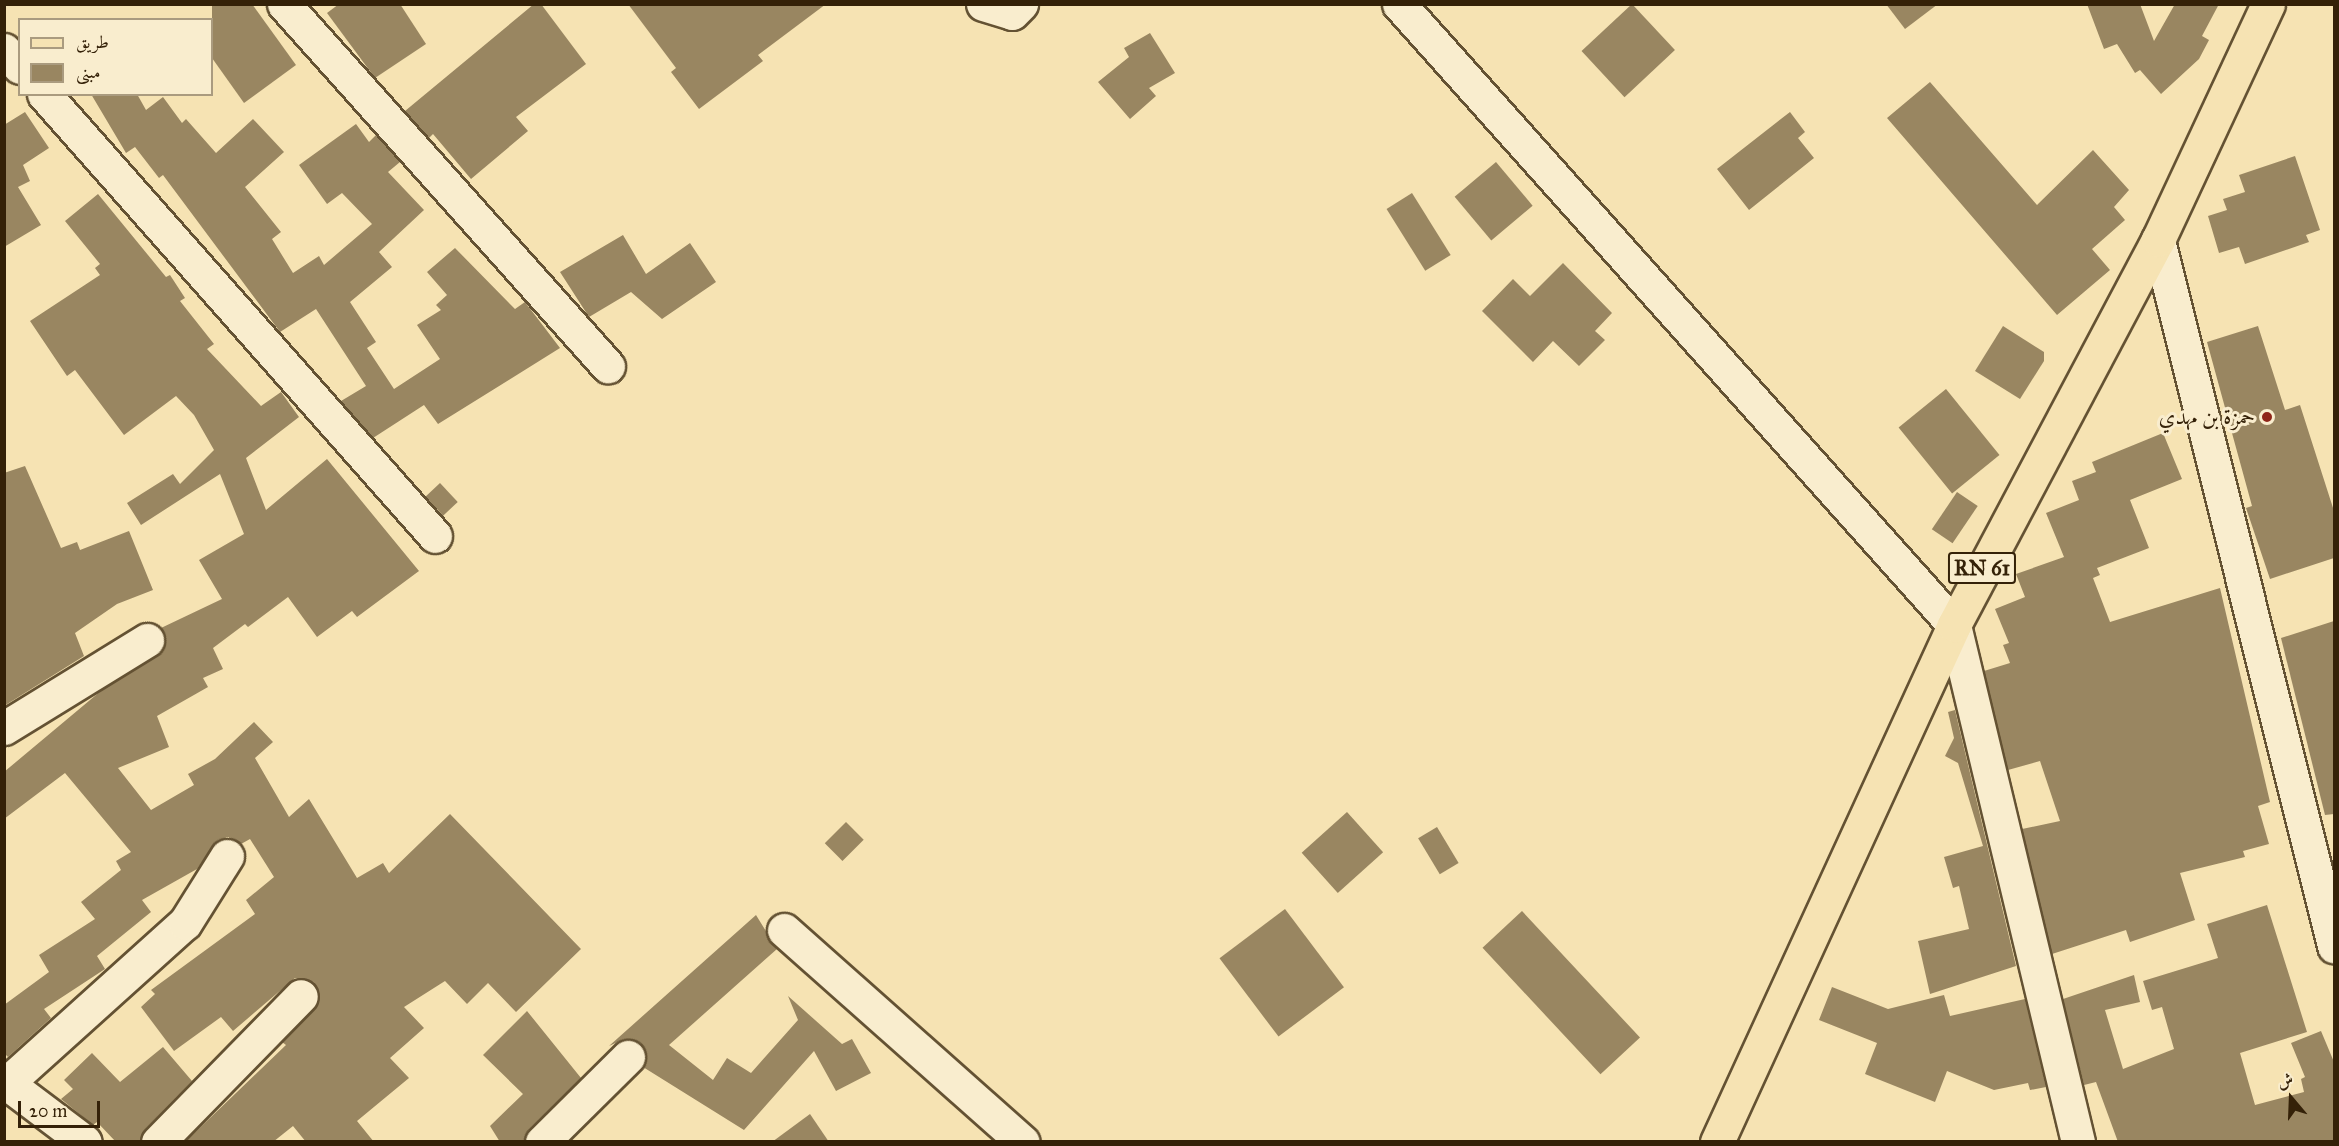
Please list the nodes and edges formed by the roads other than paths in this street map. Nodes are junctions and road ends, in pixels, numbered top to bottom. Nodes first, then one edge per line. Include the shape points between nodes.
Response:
1 (284, 4) edge
2 (983, 4) edge
3 (1021, 4) edge
4 (1399, 4) edge
5 (2268, 4) edge
6 (4, 50) edge
7 (18, 65) edge
8 (46, 96) edge
9 (2158, 240) junction
10 (608, 366) dead end
11 (435, 537) dead end
12 (1954, 625) junction
13 (147, 640) dead end
14 (4, 728) edge
15 (227, 856) dead end
16 (784, 930) dead end
17 (2334, 946) edge
18 (301, 996) dead end
19 (628, 1057) dead end
20 (6, 1082) edge
21 (85, 1142) edge
22 (158, 1142) edge
23 (542, 1142) edge
24 (1023, 1142) edge
25 (1717, 1142) edge
26 (2078, 1142) edge

1 - 10 street
2 - 3 street via 1012,13
4 - 12 street
5 - 9 main road, RN 61
6 - 7 street
8 - 11 street
9 - 12 main road, RN 61
9 - 17 street
12 - 25 main road, RN 61
12 - 26 street
13 - 14 street
15 - 20 street via 184,923
16 - 24 street
18 - 22 street
19 - 23 street
20 - 21 street

